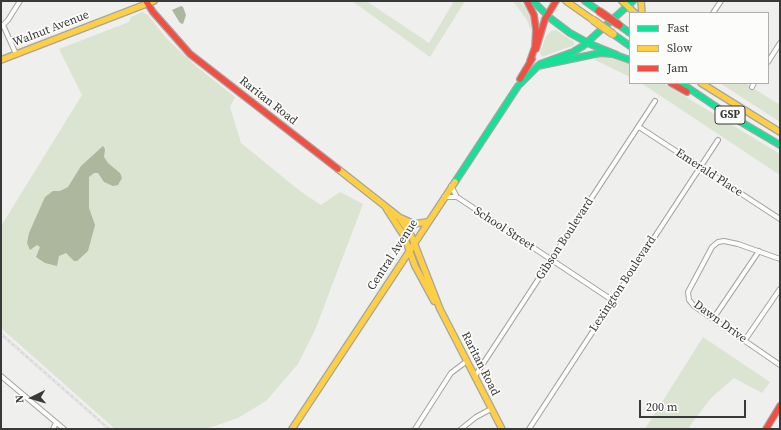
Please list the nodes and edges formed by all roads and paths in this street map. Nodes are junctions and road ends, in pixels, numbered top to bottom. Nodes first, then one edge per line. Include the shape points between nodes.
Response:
1 (20, 1) edge
2 (527, 1) edge
3 (534, 1) edge
4 (556, 1) edge
5 (585, 1) edge
6 (622, 1) edge
7 (641, 1) edge
8 (721, 1) edge
9 (149, 2) edge
10 (568, 2) edge
11 (630, 4) edge
12 (642, 12) edge
13 (714, 12) edge
14 (547, 15) junction
15 (2, 25) edge
16 (629, 32) edge
17 (587, 42) junction
18 (780, 43) edge
19 (629, 45) edge
20 (16, 54) junction
21 (617, 55) junction
22 (1, 60) edge
23 (629, 60) edge
24 (769, 60) edge
25 (530, 62) junction
26 (538, 66) junction
27 (673, 84) edge
28 (683, 84) edge
29 (703, 84) edge
30 (710, 84) edge
31 (512, 93) junction
32 (655, 101) dead end
33 (751, 115) junction
34 (747, 126) junction
35 (639, 127) junction
36 (780, 132) edge
37 (718, 140) dead end
38 (780, 145) edge
39 (699, 166) junction
40 (451, 186) junction
41 (444, 197) junction
42 (456, 197) junction
43 (386, 208) junction
44 (399, 217) junction
45 (780, 219) edge
46 (427, 222) junction
47 (414, 244) junction
48 (409, 250) junction
49 (759, 251) junction
50 (780, 259) edge
51 (551, 260) junction
52 (415, 266) junction
53 (399, 267) junction
54 (780, 289) edge
55 (612, 300) junction
56 (440, 309) junction
57 (713, 318) junction
58 (745, 340) junction
59 (467, 361) junction
60 (780, 365) edge
61 (1, 376) edge
62 (474, 376) junction
63 (780, 406) edge
64 (491, 409) junction
65 (56, 423) junction
66 (53, 429) edge
67 (64, 429) edge
68 (292, 429) edge
69 (415, 429) edge
70 (462, 429) edge
71 (502, 429) edge
72 (529, 429) edge
73 (766, 429) edge

1 - 15 street
2 - 25 main road via 534,15 536,30 535,47
3 - 14 main road
4 - 14 main road, Central Avenue
5 - 16 main road, bridge
6 - 11 main road
7 - 12 main road
8 - 13 street
9 - 20 main road, Walnut Avenue
9 - 43 main road, Raritan Road via 190,54
10 - 19 main road, bridge
11 - 17 main road, Central Avenue
14 - 17 main road via 564,29
14 - 25 main road, Central Avenue
15 - 20 street
17 - 21 main road
17 - 26 main road, Central Avenue via 573,52
18 - 24 street
20 - 22 main road, Walnut Avenue
21 - 23 main road
21 - 26 main road via 600,53
25 - 31 main road, Central Avenue
26 - 31 main road, Central Avenue
27 - 34 main road
28 - 34 main road, GSP
29 - 33 main road, GSP
30 - 33 main road
31 - 40 main road, Central Avenue
32 - 35 street, Gibson Boulevard
33 - 36 main road, GSP
34 - 38 main road, GSP
35 - 39 street, Emerald Place
35 - 51 street, Gibson Boulevard
37 - 39 street, Lexington Boulevard
39 - 45 street, Emerald Place
39 - 55 street, Lexington Boulevard
40 - 41 main road, Central Avenue
40 - 42 street
41 - 42 street
41 - 46 main road, Central Avenue
42 - 51 street, School Street
43 - 44 main road, Raritan Road
43 - 48 main road, Raritan Road via 404,236
44 - 46 main road via 414,224
44 - 47 main road, Raritan Road
46 - 47 main road, Central Avenue
47 - 48 main road, Central Avenue
47 - 56 main road, Raritan Road
48 - 52 main road, Raritan Road
48 - 53 main road, Central Avenue
49 - 50 street, Dawn Drive
49 - 57 street
49 - 57 street, Dawn Drive via 724,241 715,243 712,247 688,292 689,300 694,306
51 - 55 street, School Street
51 - 62 street, Gibson Boulevard
52 - 53 main road via 406,264
52 - 56 main road, Raritan Road
53 - 68 main road, Central Avenue
54 - 58 street
55 - 72 street, Lexington Boulevard
56 - 59 main road, Raritan Road
57 - 58 street, Dawn Drive
58 - 60 street, Dawn Drive
59 - 62 main road, Raritan Road
59 - 69 street via 451,374
61 - 65 street
62 - 64 main road, Raritan Road
63 - 73 main road
64 - 70 street
64 - 71 main road, Raritan Road
65 - 66 street
65 - 67 street

